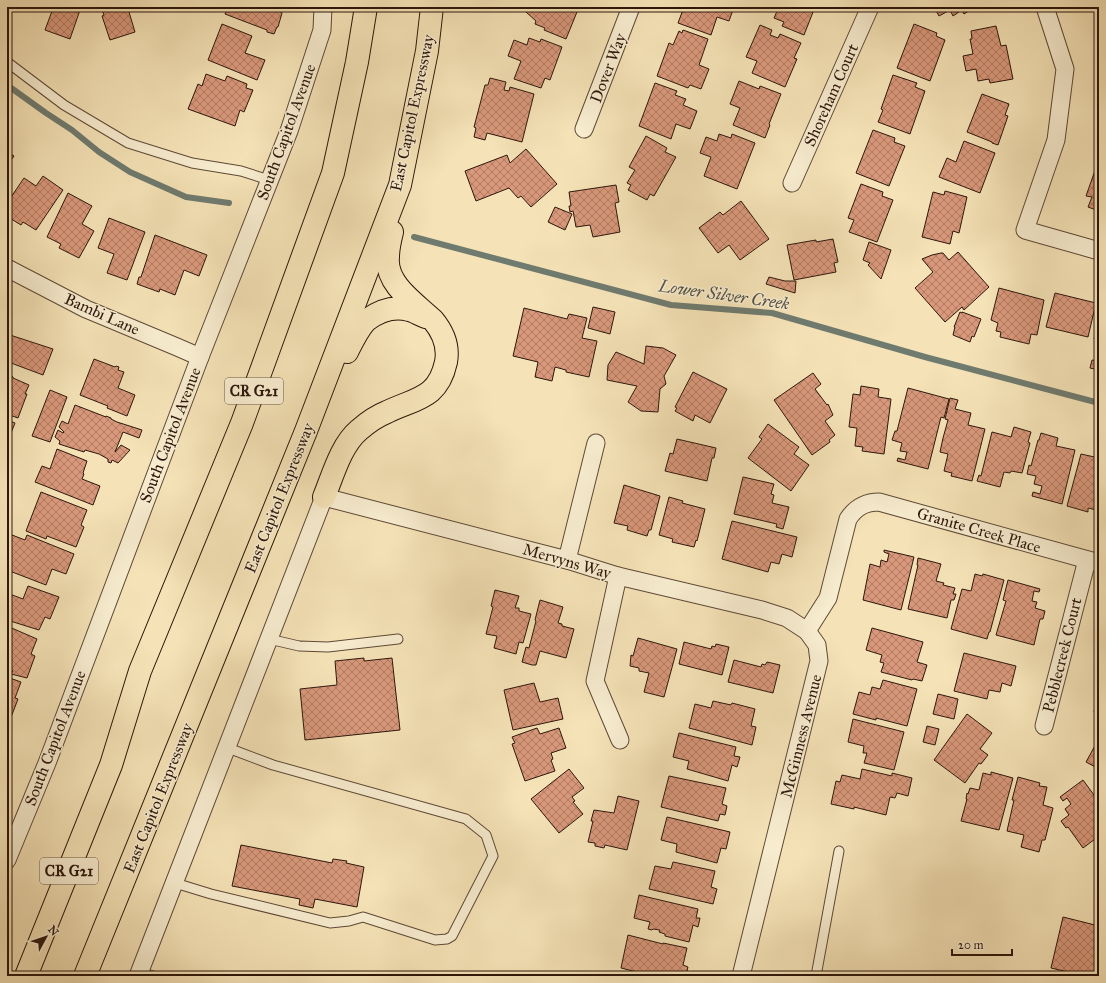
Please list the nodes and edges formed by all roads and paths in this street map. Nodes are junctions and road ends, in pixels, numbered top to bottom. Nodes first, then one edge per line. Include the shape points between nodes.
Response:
1 (323, 7) edge
2 (366, 7) edge
3 (432, 7) edge
4 (631, 7) edge
5 (870, 7) edge
6 (1045, 7) edge
7 (7, 62) edge
8 (584, 128) dead end
9 (269, 180) junction
10 (792, 183) dead end
11 (400, 185) junction
12 (1099, 252) edge
13 (7, 268) edge
14 (433, 320) junction
15 (200, 357) junction
16 (306, 432) junction
17 (596, 443) dead end
18 (324, 497) junction
19 (567, 560) junction
20 (1093, 562) edge
21 (618, 576) junction
22 (807, 631) junction
23 (270, 639) junction
24 (398, 639) dead end
25 (1044, 726) dead end
26 (620, 740) dead end
27 (228, 748) junction
28 (840, 851) dead end
29 (7, 860) edge
30 (175, 883) junction
31 (143, 975) edge
32 (26, 976) edge
33 (86, 976) edge
34 (741, 976) edge
35 (816, 976) edge

1 - 9 street, South Capitol Avenue via 322,30 289,131
2 - 32 highway, CR G21 via 333,173 242,423 140,672 111,765
3 - 11 highway, East Capitol Expressway / CR G21 via 428,51
4 - 8 street, Dover Way
5 - 10 street, Shoreham Court
6 - 12 street via 1065,69 1056,140 1025,230
7 - 9 lane via 64,105 128,143 192,163 241,171
9 - 15 street, South Capitol Avenue
11 - 14 highway via 387,258 389,273 395,283
11 - 16 highway, East Capitol Expressway / CR G21
13 - 15 street, Bambi Lane via 86,310
14 - 16 highway via 408,310 392,308 367,321 351,344
14 - 18 highway via 443,335 446,346 444,372 437,385 422,398 386,412 358,430 348,442
15 - 29 street, South Capitol Avenue
16 - 33 highway, East Capitol Expressway / CR G21
17 - 19 street
18 - 19 street, Mervyns Way
18 - 23 street
19 - 21 street, Mervyns Way
20 - 22 street, Granite Creek Place via 872,502 859,507 848,520 828,598
20 - 25 street, Pebblecreek Court
21 - 22 street, Mervyns Way via 762,610 787,618
21 - 26 street via 595,681
22 - 34 street, McGinness Avenue via 817,645 819,661
23 - 24 lane via 299,646 328,647
23 - 27 street
27 - 30 street
27 - 30 lane via 273,766 466,819 486,834 493,856 452,936 447,939 434,940 363,917 330,923
28 - 35 lane
30 - 31 street

